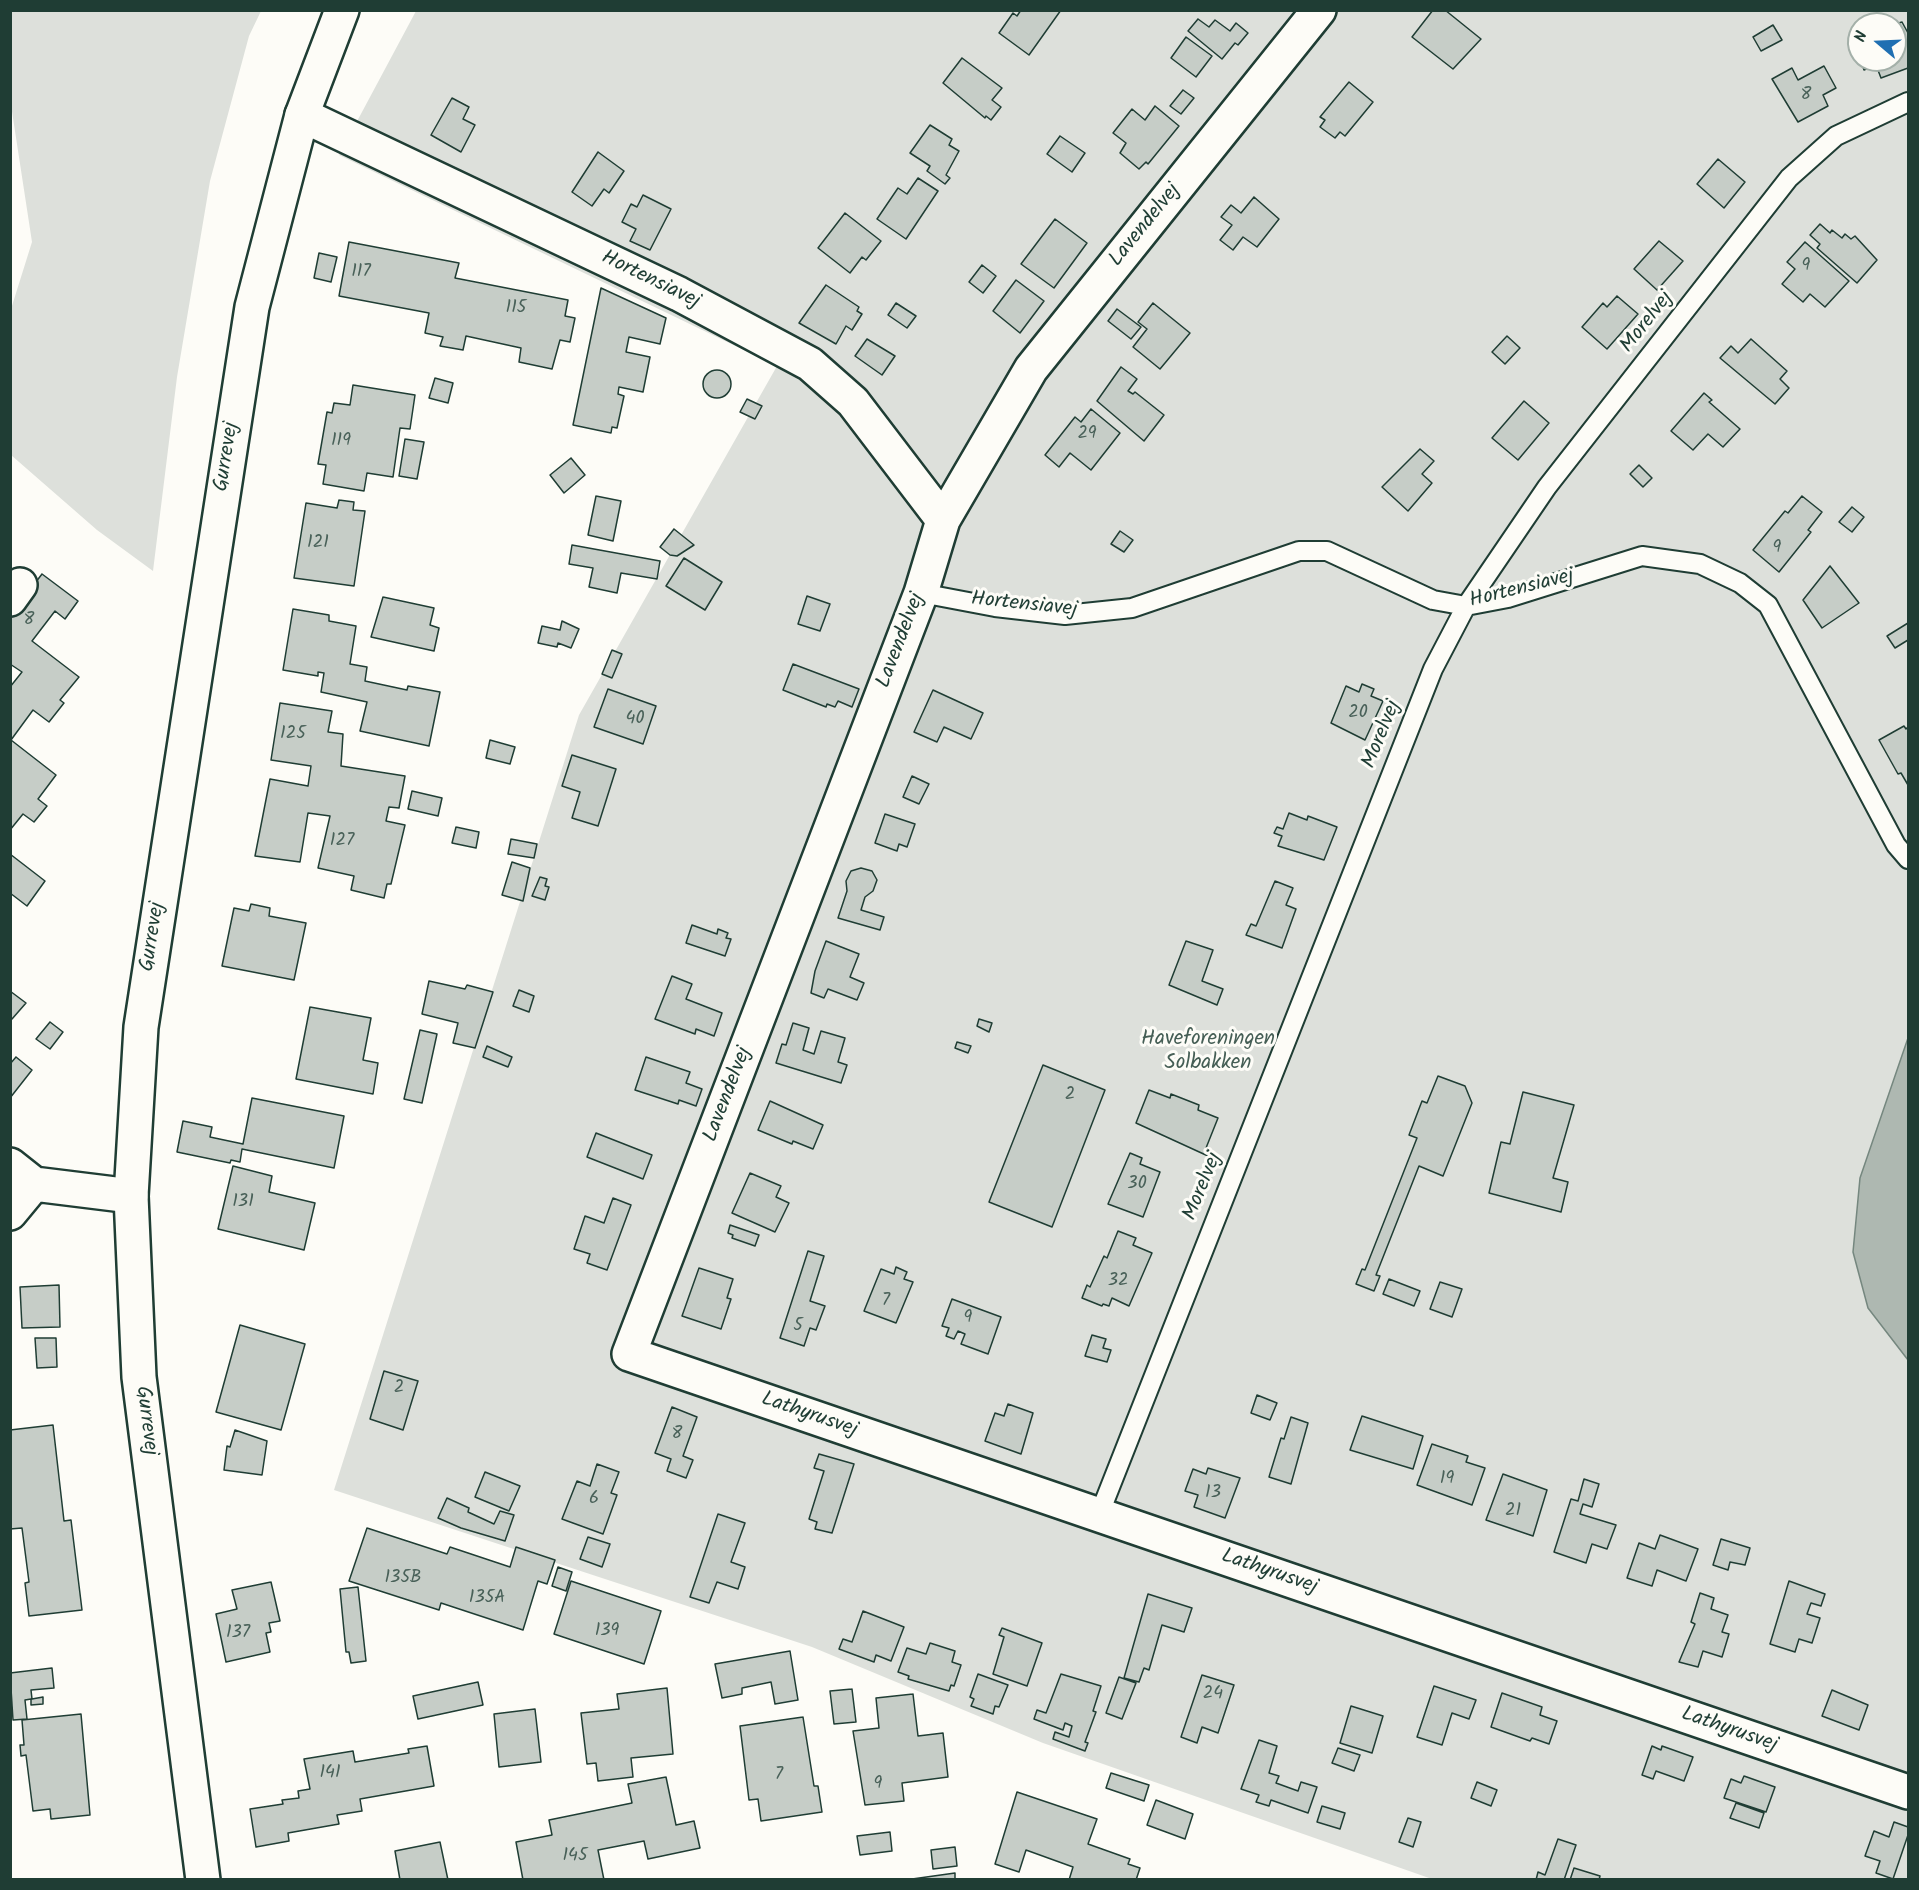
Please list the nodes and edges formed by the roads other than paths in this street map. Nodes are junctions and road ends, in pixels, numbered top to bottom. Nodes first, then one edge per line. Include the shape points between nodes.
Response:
1 (342, 10) edge
2 (1319, 10) edge
3 (1908, 102) edge
4 (303, 115) junction
5 (943, 520) junction
6 (921, 593) junction
7 (1466, 606) junction
8 (1908, 859) edge
9 (22, 1174) edge
10 (131, 1196) junction
11 (10, 1213) edge
12 (629, 1354) joint
13 (1099, 1515) junction
14 (1908, 1792) edge
15 (203, 1880) edge

1 - 4 street, Gurrevej
2 - 5 street, Lavendelvej via 1031,369
3 - 7 lane, Morelvej via 1836,136 1789,178 1547,487
4 - 5 street, Hortensiavej via 679,294 810,364 853,402
4 - 10 street, Gurrevej via 252,307 141,1027
5 - 6 street, Lavendelvej
6 - 7 lane, Hortensiavej via 995,607 1065,615 1087,613 1132,608 1299,551 1327,551 1433,600
6 - 12 street, Lavendelvej
7 - 8 lane, Hortensiavej via 1508,598 1642,556 1700,564 1740,583 1768,605 1896,845
7 - 13 lane, Morelvej via 1433,669
9 - 10 street
9 - 11 street
10 - 15 street, Gurrevej via 139,1377
12 - 13 street, Lathyrusvej
13 - 14 street, Lathyrusvej

